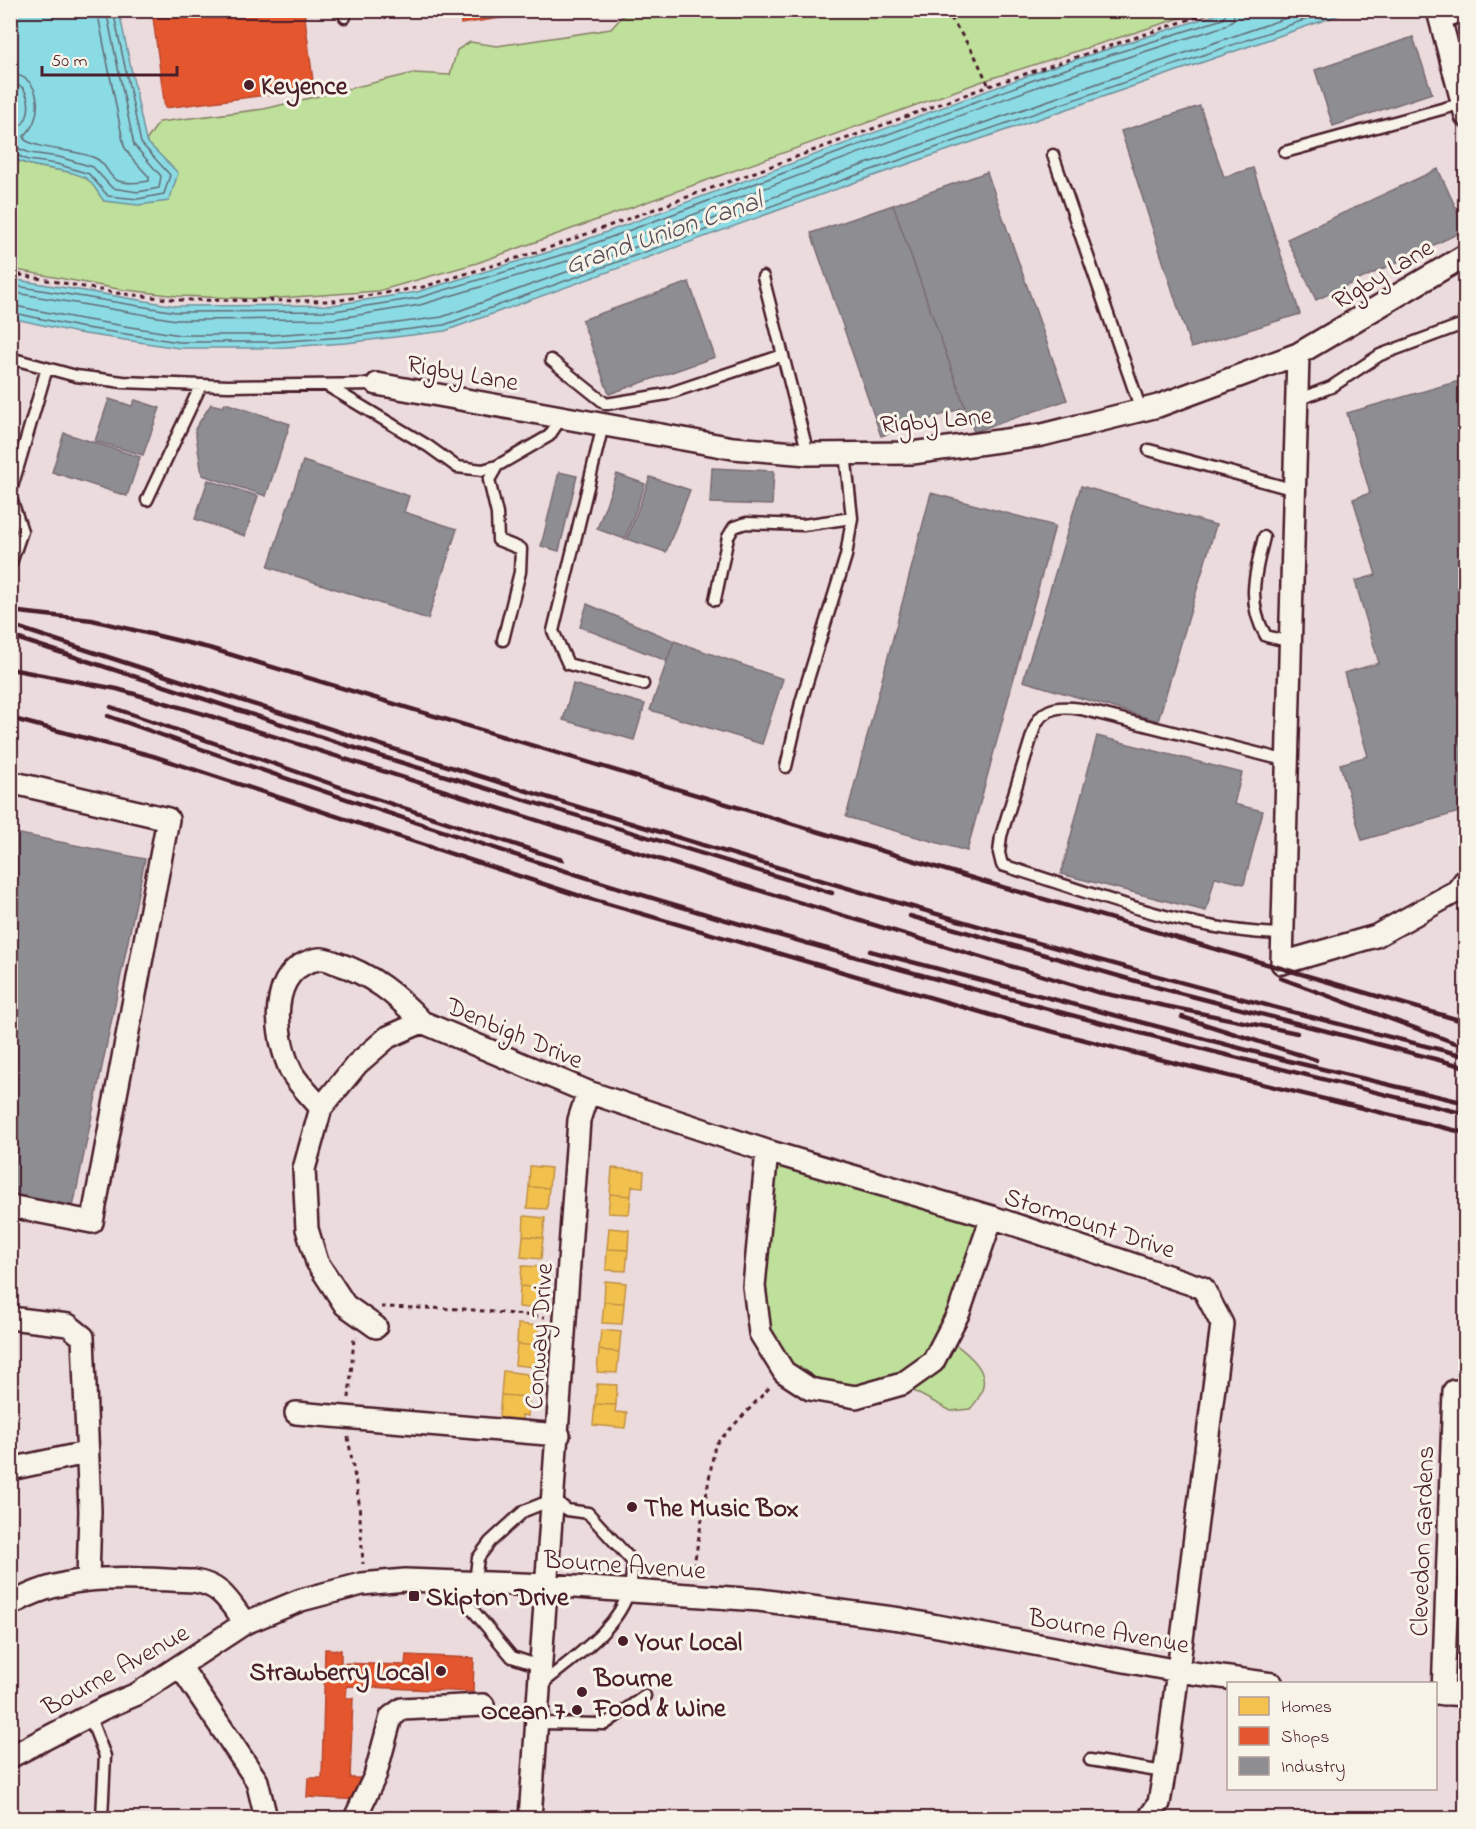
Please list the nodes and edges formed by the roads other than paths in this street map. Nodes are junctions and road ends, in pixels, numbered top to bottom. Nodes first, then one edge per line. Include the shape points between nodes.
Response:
1 (1466, 15) edge
2 (1440, 17) edge
3 (1463, 110) edge
4 (1285, 152) dead end
5 (1053, 155) dead end
6 (1466, 255) edge
7 (763, 277) dead end
8 (1466, 323) edge
9 (1298, 354) junction
10 (783, 355) junction
11 (10, 358) edge
12 (551, 360) dead end
13 (47, 368) junction
14 (377, 384) joint
15 (201, 385) junction
16 (326, 385) junction
17 (1297, 400) junction
18 (1141, 410) junction
19 (562, 417) junction
20 (603, 425) junction
21 (1149, 450) dead end
22 (845, 453) junction
23 (808, 454) junction
24 (497, 466) junction
25 (1295, 490) junction
26 (10, 495) edge
27 (147, 500) dead end
28 (852, 518) junction
29 (1264, 537) dead end
30 (10, 566) edge
31 (715, 600) dead end
32 (503, 640) dead end
33 (1291, 642) junction
34 (643, 684) dead end
35 (1288, 761) junction
36 (786, 767) dead end
37 (10, 782) edge
38 (1466, 879) edge
39 (1283, 934) junction
40 (422, 1022) junction
41 (588, 1092) junction
42 (321, 1108) junction
43 (767, 1151) junction
44 (10, 1206) edge
45 (992, 1217) junction
46 (10, 1318) edge
47 (376, 1327) road end
48 (1454, 1390) dead end
49 (296, 1413) dead end
50 (559, 1436) junction
51 (86, 1453) junction
52 (10, 1469) edge
53 (554, 1499) junction
54 (88, 1579) junction
55 (448, 1581) junction
56 (475, 1581) junction
57 (547, 1585) junction
58 (629, 1590) junction
59 (14, 1602) edge
60 (245, 1623) junction
61 (180, 1666) junction
62 (540, 1666) junction
63 (1178, 1671) junction
64 (1264, 1682) edge
65 (538, 1687) junction
66 (1439, 1694) edge
67 (1466, 1695) edge
68 (645, 1696) dead end
69 (483, 1705) dead end
70 (89, 1715) junction
71 (536, 1723) junction
72 (10, 1757) edge
73 (1090, 1760) dead end
74 (1164, 1772) junction
75 (102, 1818) edge
76 (266, 1818) edge
77 (355, 1818) edge
78 (530, 1818) edge
79 (1149, 1818) edge

1 - 2 lane
2 - 3 street
3 - 4 lane
5 - 18 lane
6 - 9 street, Rigby Lane
7 - 10 lane
8 - 17 lane via 1380,355 1331,387
9 - 17 street
9 - 18 street, Rigby Lane
10 - 12 lane via 667,394 606,404
10 - 23 lane
11 - 13 lane
13 - 15 lane via 123,382
13 - 26 lane
14 - 16 lane
14 - 19 street, Rigby Lane
15 - 16 lane
15 - 27 lane
16 - 24 lane via 457,467 483,470
17 - 25 street
18 - 22 street, Rigby Lane via 1042,435 912,453
19 - 20 street, Rigby Lane
19 - 24 lane via 549,436
20 - 23 street, Rigby Lane via 733,448
20 - 34 lane via 553,631 568,664
21 - 25 lane
22 - 23 street, Rigby Lane
22 - 28 lane
24 - 32 lane via 489,480 498,540 521,549 520,572
25 - 33 street
26 - 30 lane via 22,531
28 - 31 lane via 803,525 746,523 734,527 728,537
28 - 36 lane via 846,556 801,702
29 - 33 lane via 1253,584 1253,605 1266,636
33 - 35 street
35 - 39 street
35 - 39 lane via 1081,709 1047,711 1035,726 999,853 1002,865 1193,923 1247,933
37 - 44 street via 168,819 92,1222
38 - 39 street via 1457,891 1376,936 1282,963
40 - 41 street, Denbigh Drive
40 - 42 street, Denbigh Drive via 388,1037 357,1064
40 - 42 street, Denbigh Drive via 402,1000 352,968 321,958 300,965 286,977 279,997 280,1046 293,1075
41 - 43 street, Stormount Drive
41 - 50 street, Conway Drive via 579,1120
42 - 47 street, Denbigh Drive via 304,1169 307,1228 317,1262 345,1305
43 - 45 street, Stormount Drive
43 - 45 street via 754,1286 760,1333 784,1371 810,1389 856,1397 903,1384 933,1362 959,1312
45 - 63 street, Stormount Drive via 1203,1288 1222,1324
46 - 51 street via 68,1325 83,1337
48 - 66 street, Clevedon Gardens
49 - 50 street
50 - 53 street, Conway Drive
51 - 52 street
51 - 54 street via 90,1511
53 - 56 lane via 524,1511 490,1542 478,1558
53 - 57 street, Conway Drive
53 - 58 lane via 567,1510 588,1513 633,1562
54 - 59 street via 49,1586
54 - 60 street via 209,1583 222,1592
55 - 56 street, Bourne Avenue
55 - 60 street, Bourne Avenue via 362,1584 301,1600
55 - 62 lane via 512,1657
56 - 57 street, Bourne Avenue
57 - 58 street, Bourne Avenue
57 - 62 street, Conway Drive
58 - 63 street, Bourne Avenue via 759,1600 900,1619
58 - 65 lane via 602,1633
60 - 61 street, Bourne Avenue
61 - 70 street, Bourne Avenue via 136,1694
61 - 76 street via 257,1780
62 - 65 street, Conway Drive
63 - 64 street, Bourne Avenue
63 - 74 street, Stormount Drive
65 - 71 street, Conway Drive
66 - 67 street
68 - 71 lane via 605,1724
69 - 77 street via 402,1709 391,1717 375,1776
70 - 72 street, Bourne Avenue
70 - 75 lane via 105,1756
71 - 78 street, Conway Drive
73 - 74 lane
74 - 79 street, Stormount Drive via 1159,1803

